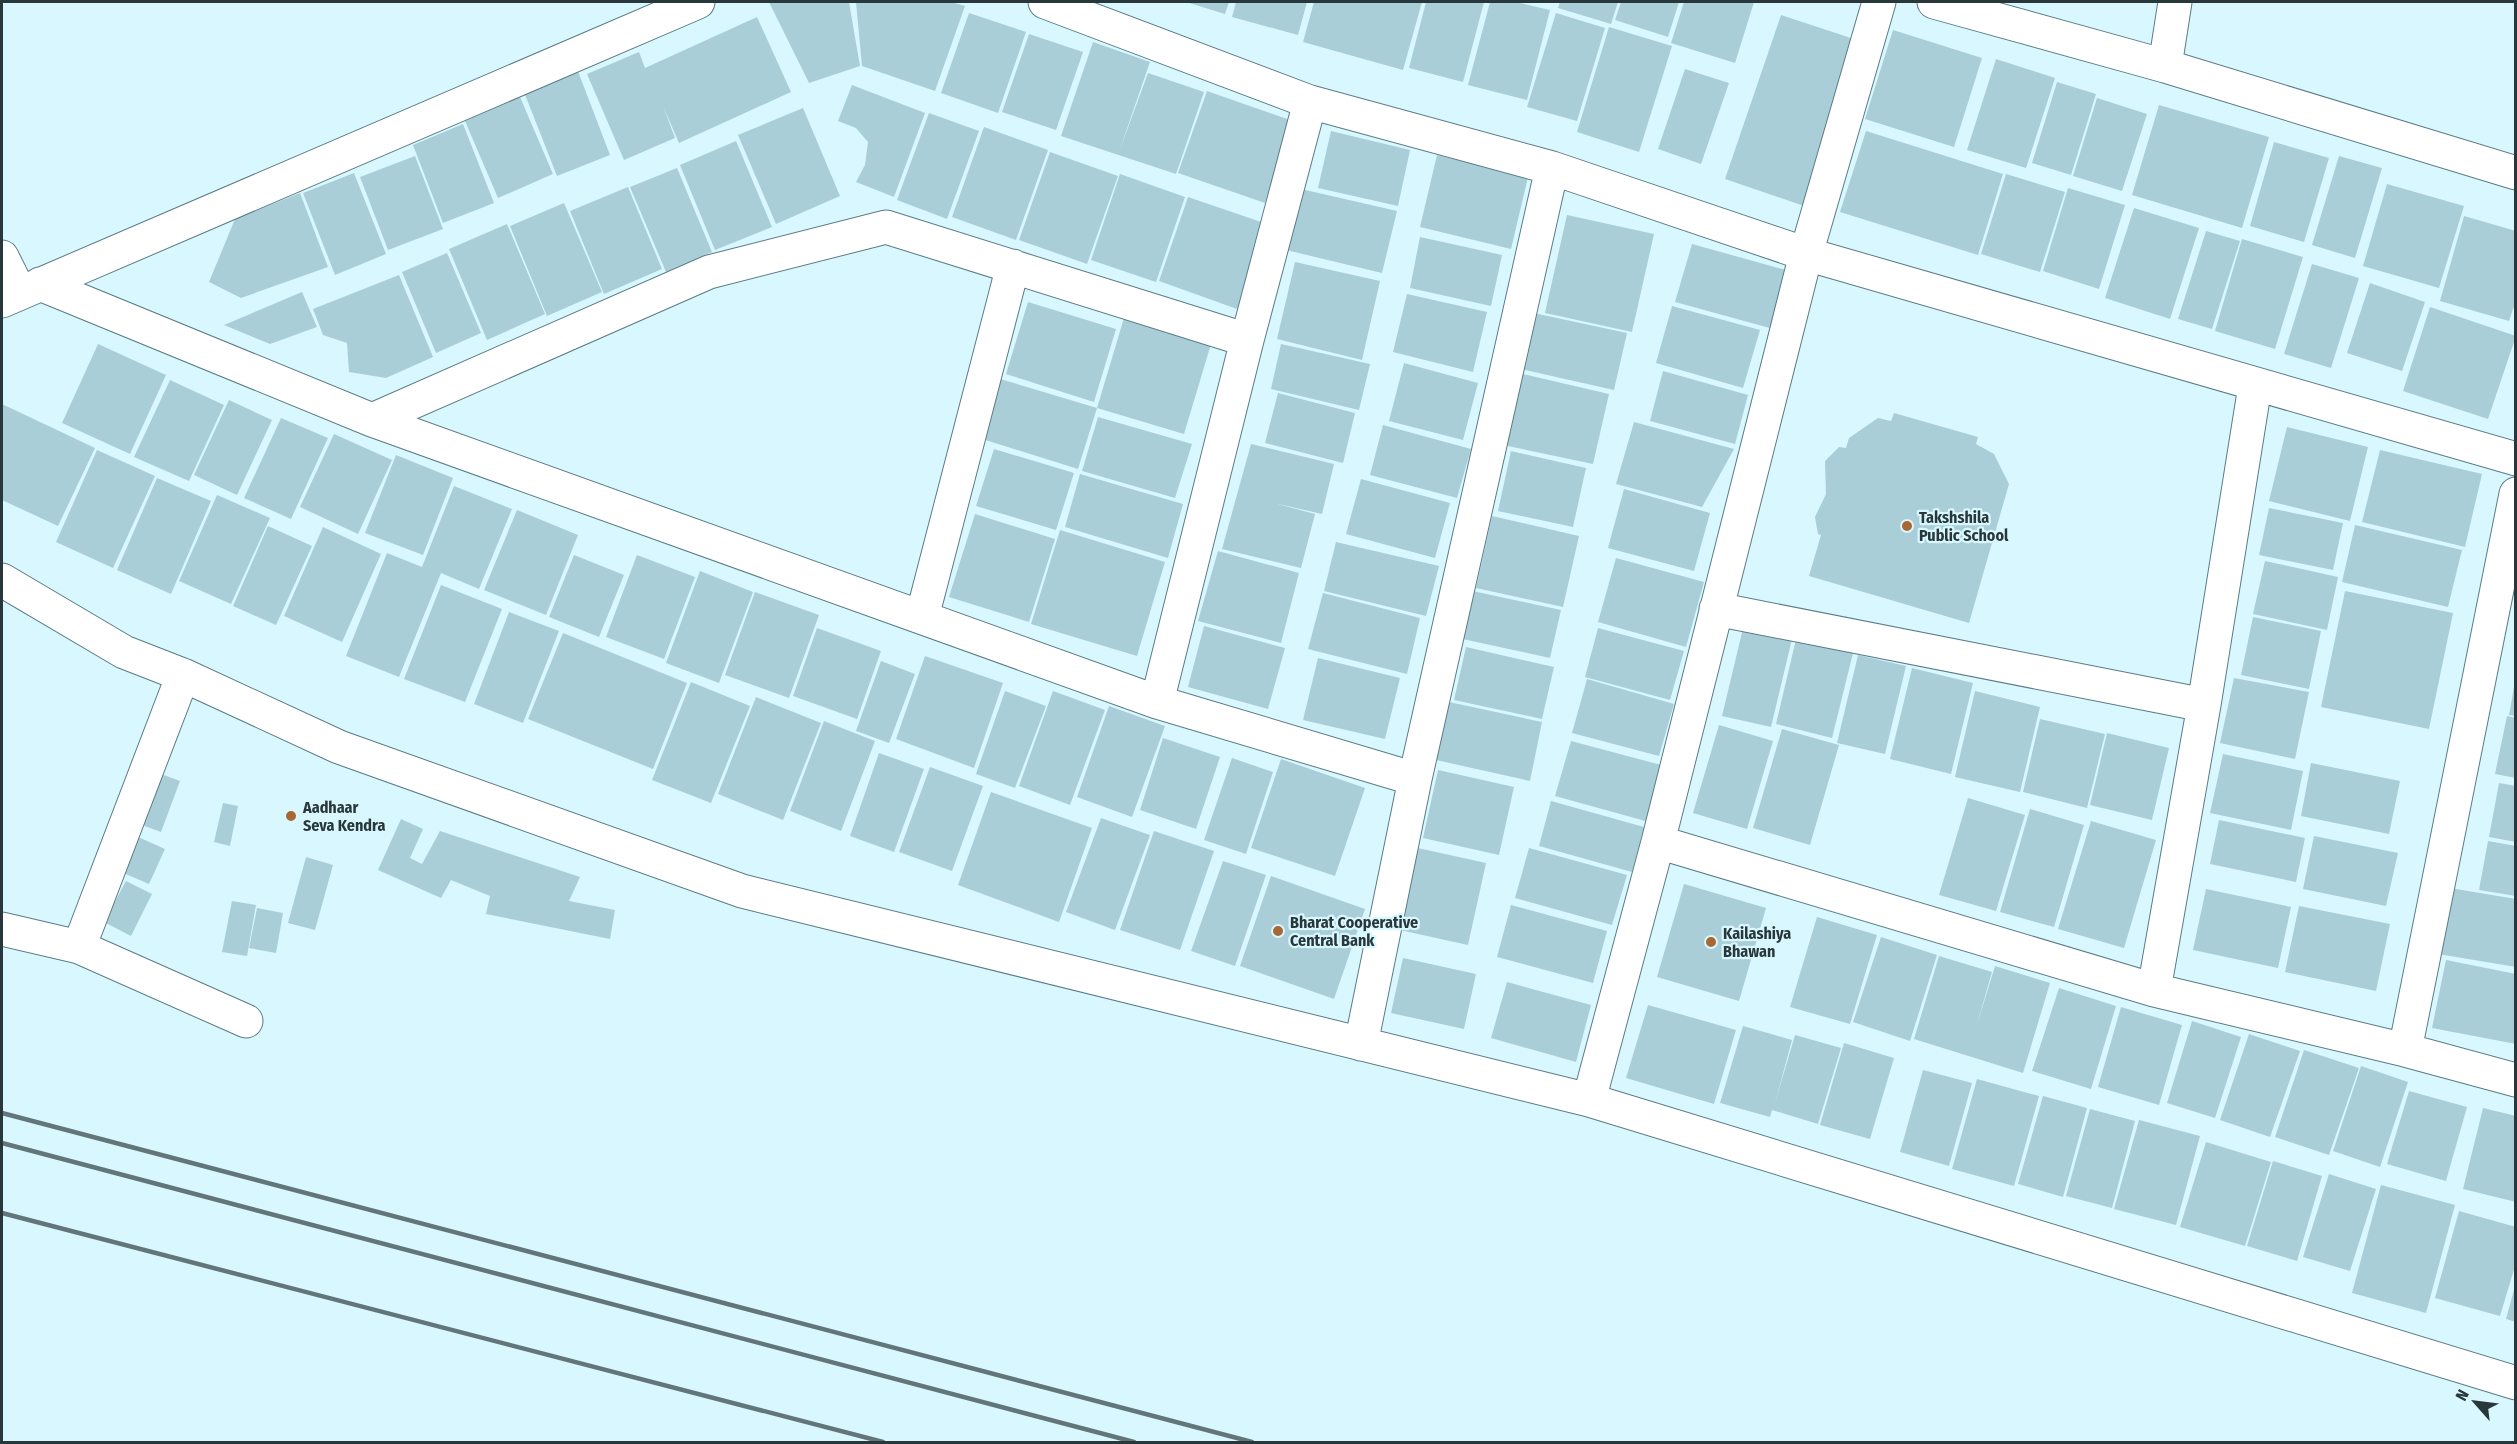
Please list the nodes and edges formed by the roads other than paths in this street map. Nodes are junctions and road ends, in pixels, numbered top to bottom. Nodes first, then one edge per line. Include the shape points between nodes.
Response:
1 (698, 2) edge
2 (1045, 2) edge
3 (1879, 2) edge
4 (1934, 2) edge
5 (2175, 2) edge
6 (2164, 66) junction
7 (1310, 102) junction
8 (1552, 168) junction
9 (2516, 173) edge
10 (1806, 254) junction
11 (2, 257) edge
12 (1013, 266) junction
13 (20, 293) edge
14 (1247, 340) junction
15 (2255, 386) junction
16 (372, 420) junction
17 (2516, 459) edge
18 (2516, 494) edge
19 (2, 580) edge
20 (1716, 609) junction
21 (922, 617) junction
22 (183, 675) junction
23 (1157, 702) junction
24 (2204, 705) junction
25 (1415, 779) junction
26 (1658, 842) junction
27 (2, 929) edge
28 (79, 947) junction
29 (2154, 990) junction
30 (246, 1021) dead end
31 (1361, 1044) junction
32 (2405, 1050) junction
33 (2516, 1080) edge
34 (1589, 1100) junction
35 (2516, 1383) edge

1 - 13 street
2 - 7 street
3 - 10 street
4 - 6 street
5 - 6 street
6 - 9 street
7 - 8 street
7 - 14 street
8 - 10 street
8 - 25 street
10 - 15 street
10 - 20 street
11 - 13 street
12 - 14 street
12 - 16 street via 886,227 709,272
12 - 21 street
13 - 16 street
14 - 23 street
15 - 17 street
15 - 24 street
16 - 21 street
18 - 32 street
19 - 22 street via 124,652
20 - 24 street
20 - 26 street
21 - 23 street
22 - 28 street
22 - 31 street via 339,747 742,891
23 - 25 street
24 - 29 street
25 - 31 street
26 - 29 street
26 - 34 street
27 - 28 street
28 - 30 street
29 - 32 street
31 - 34 street
32 - 33 street
34 - 35 street

